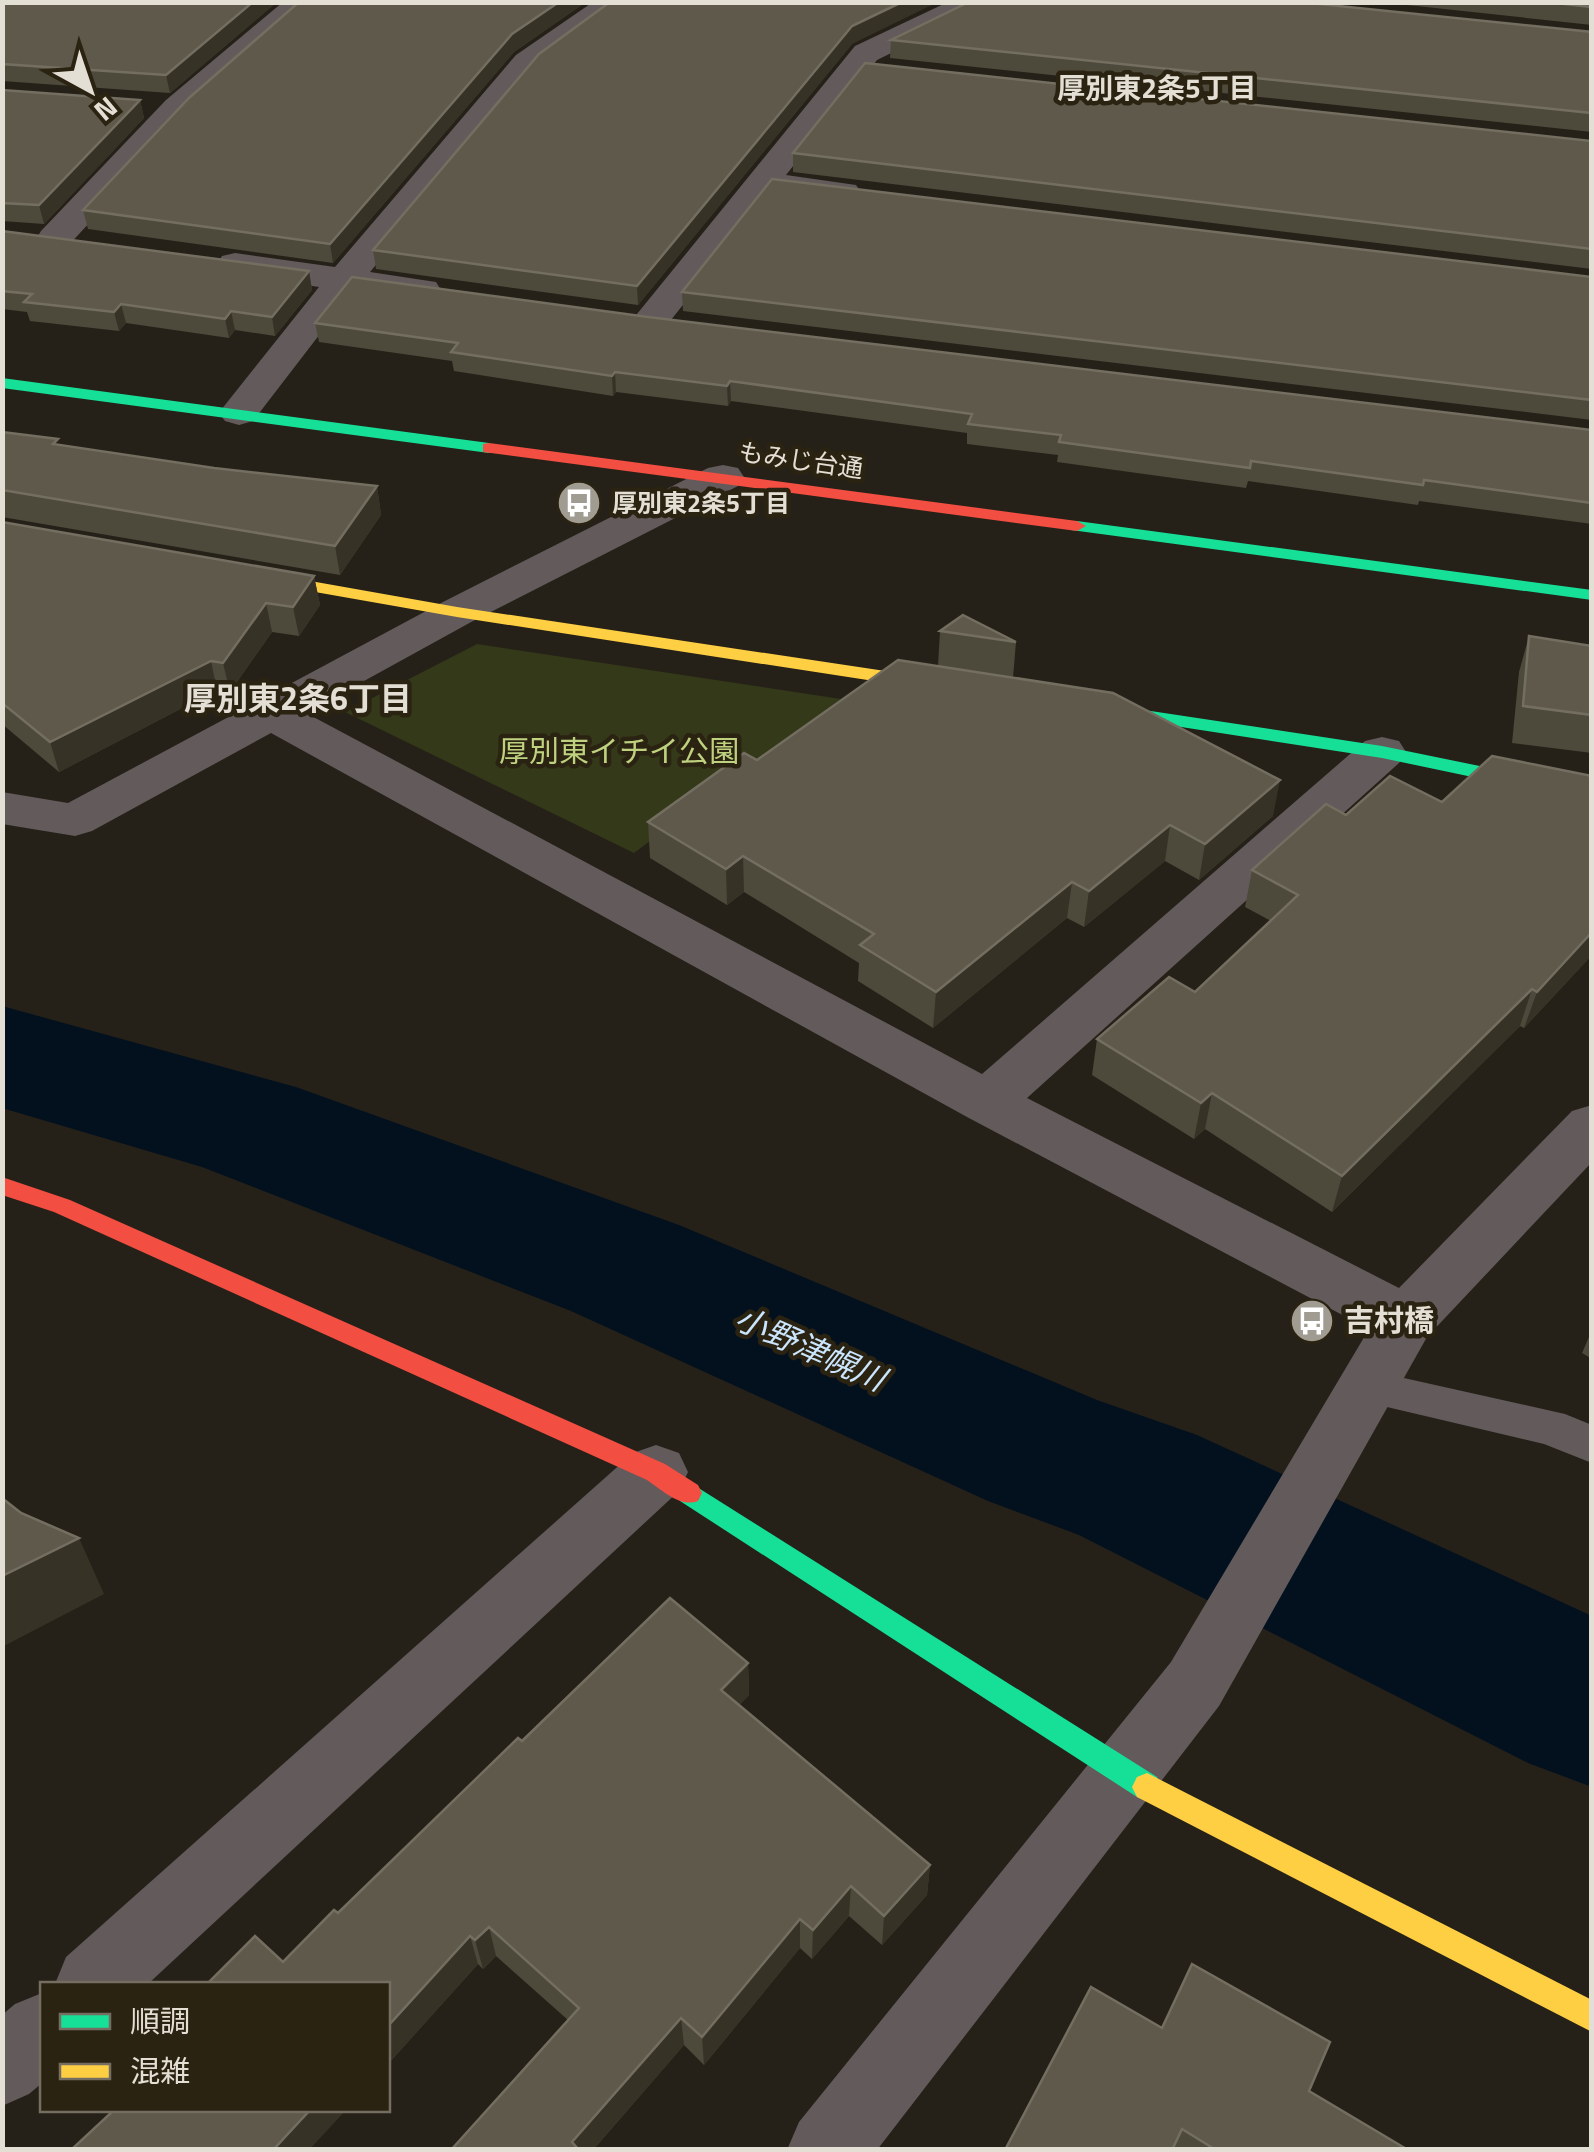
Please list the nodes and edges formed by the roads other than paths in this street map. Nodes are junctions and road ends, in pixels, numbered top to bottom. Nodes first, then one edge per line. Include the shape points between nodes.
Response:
1 (302, 2) edge
2 (614, 2) edge
3 (973, 2) edge
4 (857, 67) junction
5 (896, 71) edge
6 (139, 104) edge
7 (178, 107) junction
8 (761, 182) junction
9 (880, 196) edge
10 (93, 245) edge
11 (209, 261) edge
12 (344, 280) junction
13 (459, 295) edge
14 (612, 316) edge
15 (650, 322) junction
16 (690, 326) edge
17 (2, 383) edge
18 (240, 413) junction
19 (723, 477) junction
20 (211, 568) edge
21 (1592, 595) edge
22 (457, 612) junction
23 (969, 690) edge
24 (1067, 704) edge
25 (274, 714) junction
26 (1382, 752) junction
27 (1592, 796) edge
28 (2, 808) edge
29 (987, 1102) junction
30 (1592, 1126) edge
31 (2, 1186) edge
32 (1406, 1320) junction
33 (1368, 1386) junction
34 (1592, 1445) edge
35 (656, 1472) junction
36 (1124, 1774) junction
37 (96, 1982) edge
38 (1592, 2017) edge
39 (40, 2033) edge
40 (2, 2067) edge
41 (827, 2150) edge

1 - 7 street
2 - 12 street via 527,62
3 - 4 street via 866,53
4 - 5 street
4 - 8 street
6 - 7 street
7 - 10 street via 37,238
8 - 9 street
8 - 15 street
11 - 12 street
12 - 13 street
12 - 18 street
14 - 15 street
15 - 16 street
17 - 18 street, もみじ台通
18 - 19 street, もみじ台通
19 - 21 street, もみじ台通
19 - 22 street
20 - 22 street
22 - 23 street
22 - 25 street
24 - 26 street
25 - 28 street via 75,820
25 - 29 street
26 - 27 street
26 - 29 street
29 - 32 street
30 - 32 street
31 - 35 street via 62,1206
32 - 33 street
33 - 34 lane via 1550,1427
33 - 36 street via 1195,1684
35 - 36 street
35 - 37 street
36 - 38 street
36 - 41 street
39 - 40 street

